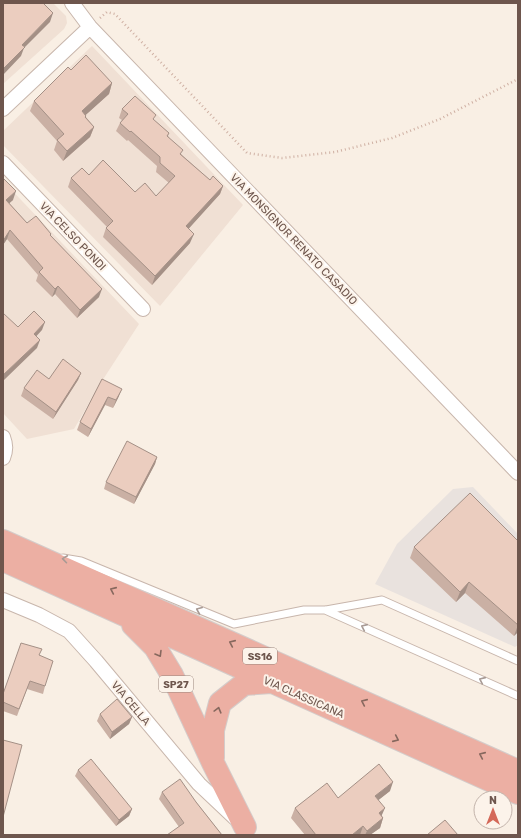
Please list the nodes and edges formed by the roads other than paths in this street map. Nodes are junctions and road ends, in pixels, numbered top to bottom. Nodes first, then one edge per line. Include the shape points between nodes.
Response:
1 (72, 3) edge
2 (90, 27) junction
3 (3, 109) edge
4 (3, 163) edge
5 (143, 309) dead end
6 (3, 437) edge
7 (3, 458) edge
8 (518, 473) edge
9 (3, 541) edge
10 (31, 554) junction
11 (3, 560) edge
12 (3, 600) edge
13 (325, 610) junction
14 (124, 615) junction
15 (518, 661) edge
16 (271, 682) junction
17 (518, 696) edge
18 (213, 763) junction
19 (518, 771) edge
20 (518, 793) edge
21 (245, 827) joint

1 - 2 street, VIA MONSIGNOR RENATO CASADIO
2 - 3 street
2 - 8 street, VIA MONSIGNOR RENATO CASADIO
4 - 5 street, VIA CELSO PONDI
6 - 7 street
9 - 10 highway, VIA CLASSICANA / SS16
13 -> 10 lane via 304,610 234,624 81,561
19 -> 10 highway, VIA CLASSICANA / SS16
11 - 14 highway, VIA CLASSICANA / SS16
12 - 21 street, VIA CELLA via 69,631 199,784
13 - 15 lane via 382,600
17 -> 13 lane
14 - 16 highway, VIA CLASSICANA / SS16
14 -> 18 highway, SP27 via 154,647 172,675
18 -> 16 highway, SP27 via 213,730 220,703 244,684
16 -> 20 highway, VIA CLASSICANA / SS16
18 - 21 highway, SP27

